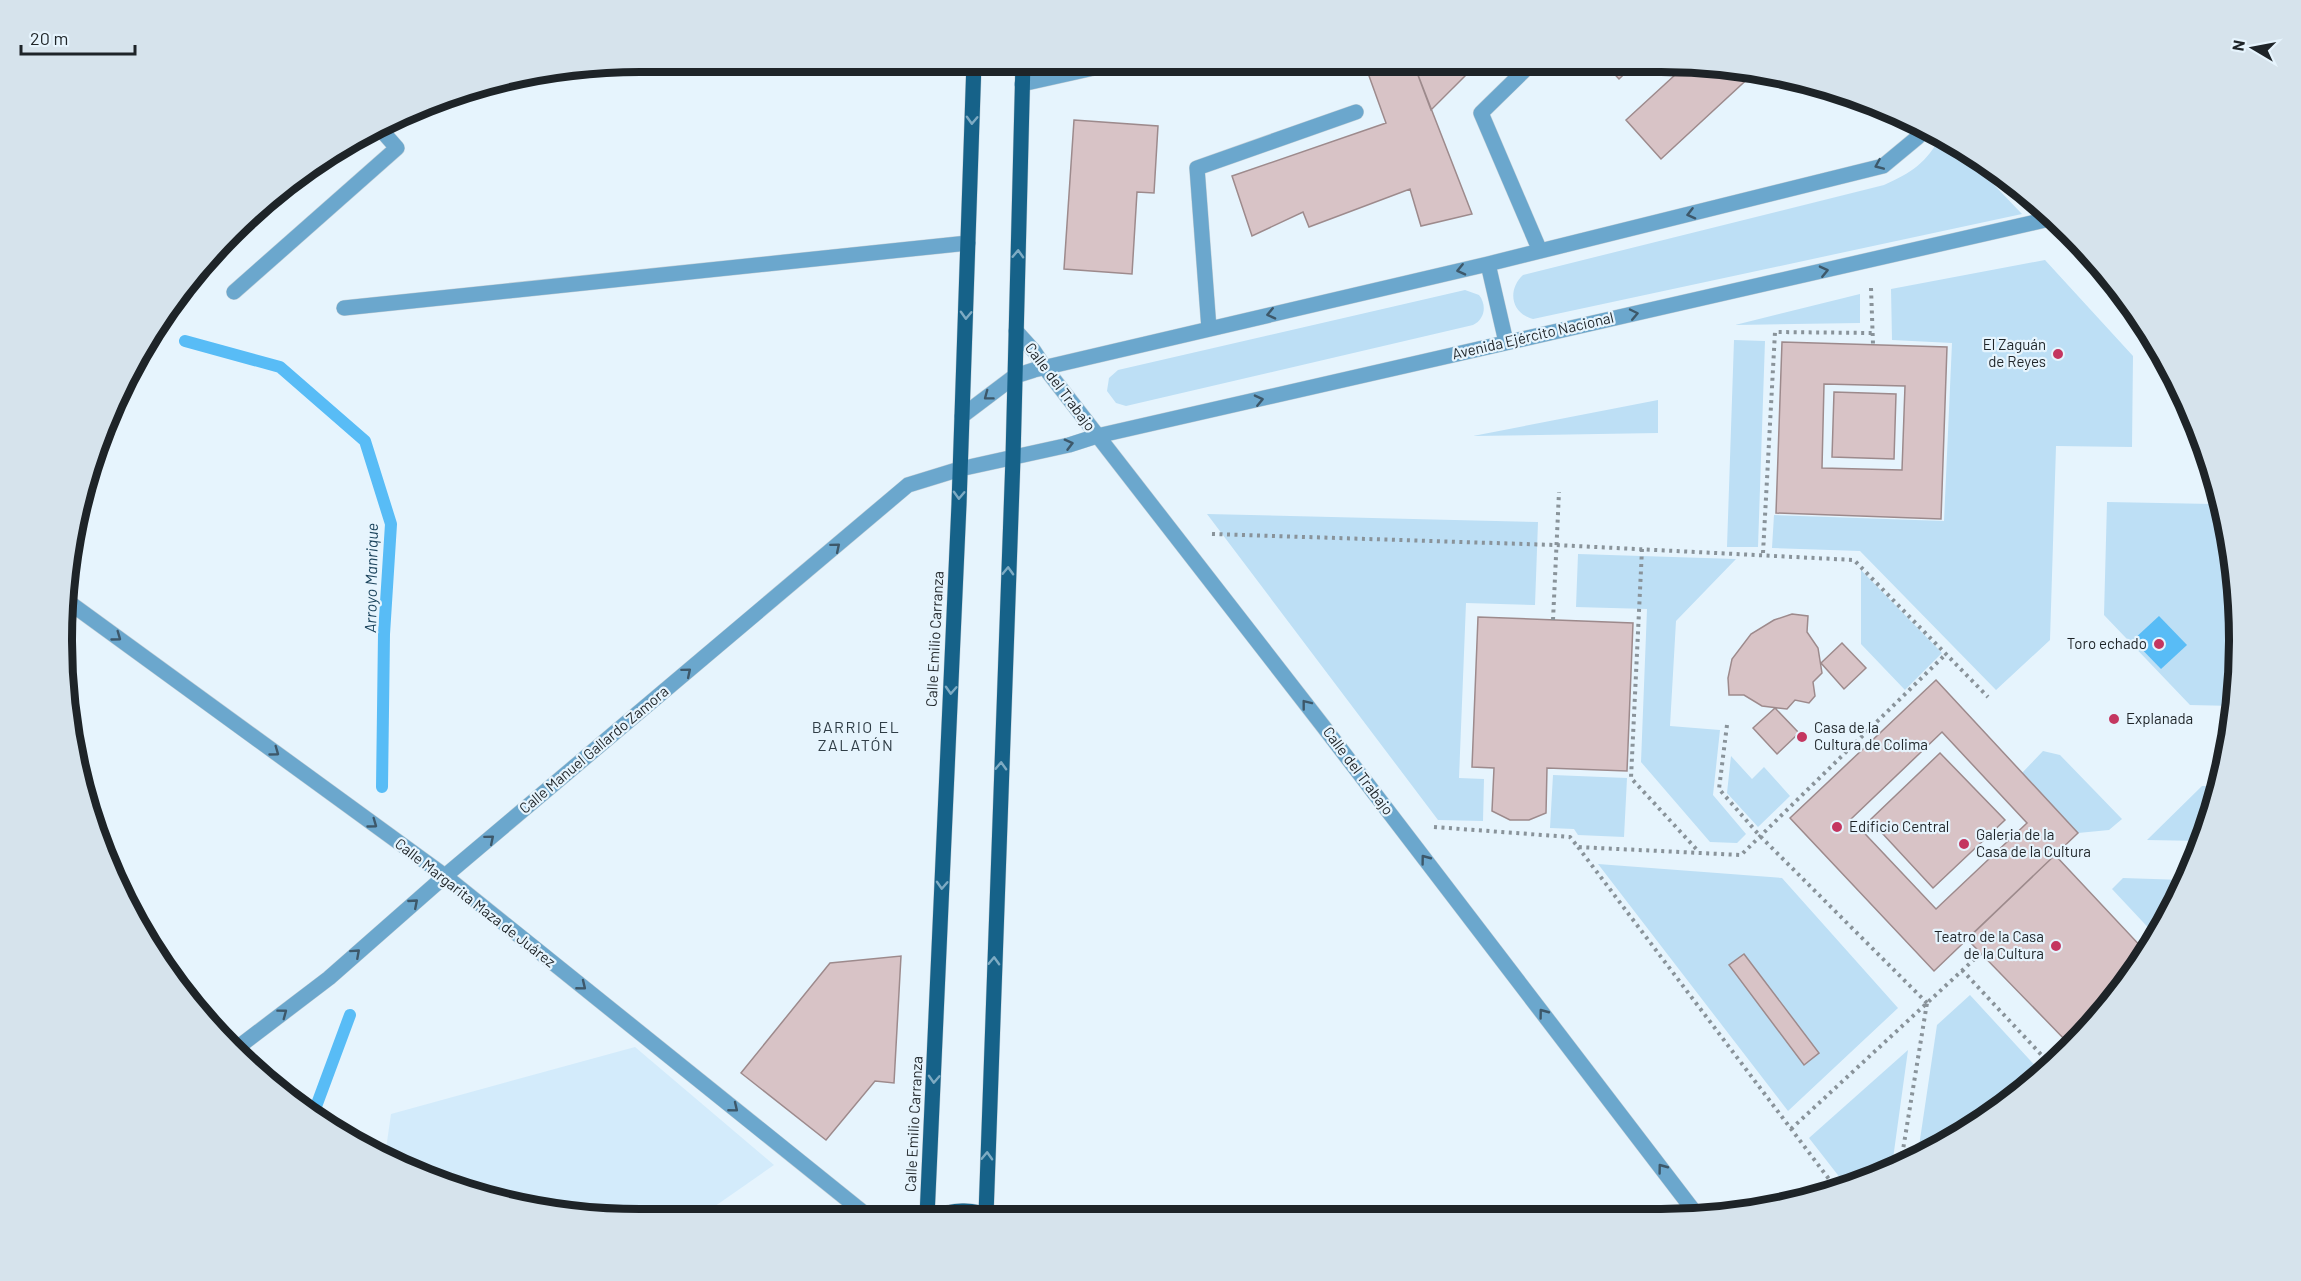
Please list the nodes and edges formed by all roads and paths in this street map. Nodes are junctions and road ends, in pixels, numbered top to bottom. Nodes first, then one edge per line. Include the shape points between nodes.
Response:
1 (974, 72) edge
2 (1023, 72) edge
3 (1076, 72) edge
4 (1523, 72) edge
5 (1022, 84) junction
6 (1356, 112) dead end
7 (384, 133) edge
8 (1919, 134) edge
9 (2043, 221) edge
10 (968, 243) junction
11 (1540, 251) junction
12 (1488, 264) junction
13 (1870, 277) dead end
14 (234, 292) dead end
15 (344, 308) dead end
16 (1209, 329) junction
17 (1016, 331) junction
18 (1872, 333) junction
19 (1506, 342) junction
20 (1873, 344) dead end
21 (1045, 368) junction
22 (1015, 376) junction
23 (962, 416) junction
24 (1097, 436) junction
25 (1012, 458) junction
26 (960, 469) junction
27 (1558, 492) dead end
28 (1212, 534) dead end
29 (1556, 545) junction
30 (1642, 549) junction
31 (1763, 553) dead end
32 (73, 605) edge
33 (1553, 620) dead end
34 (1946, 654) junction
35 (1988, 697) dead end
36 (1726, 725) dead end
37 (1434, 827) dead end
38 (1760, 836) junction
39 (1578, 847) junction
40 (1700, 852) junction
41 (445, 876) junction
42 (1981, 953) dead end
43 (1962, 970) junction
44 (1927, 1003) junction
45 (242, 1045) edge
46 (2045, 1059) edge
47 (1791, 1129) junction
48 (1902, 1155) edge
49 (1832, 1183) edge
50 (1692, 1208) edge
51 (859, 1209) edge
52 (927, 1209) edge
53 (988, 1209) edge

1 -> 10 main road, Calle Emilio Carranza
2 - 5 main road
3 - 5 street
4 - 11 street via 1480,113
17 -> 5 main road
6 - 16 street via 1197,168
7 - 14 street via 397,148
8 -> 11 street via 1883,166
19 -> 9 street, Avenida Ejército Nacional
10 - 15 street
10 -> 23 main road, Calle Emilio Carranza
11 - 12 street
12 -> 16 street
12 - 19 street
13 - 18 path
16 - 21 street
17 - 21 street, Calle del Trabajo
17 - 22 main road
18 - 20 path
18 - 31 path via 1775,332
24 -> 19 street, Avenida Ejército Nacional
21 - 22 street
21 - 24 street, Calle del Trabajo
22 -> 23 street
22 - 25 main road
23 - 26 main road, Calle Emilio Carranza
25 -> 24 street, Avenida Ejército Nacional
50 -> 24 street, Calle del Trabajo
25 - 26 street, Calle Manuel Gallardo Zamora
53 -> 25 main road
41 -> 26 street, Calle Manuel Gallardo Zamora via 908,485
26 -> 52 main road, Calle Emilio Carranza
27 - 29 path
28 - 29 path
29 - 30 path
29 - 33 path
30 - 34 path via 1854,560
30 - 40 path via 1631,778
32 -> 41 street, Calle Margarita Maza de Juárez
34 - 35 path
34 - 38 path
36 - 38 path via 1719,789
37 - 39 path via 1570,837
38 - 40 path via 1741,855
38 - 44 path
39 - 40 path
39 - 47 path
45 -> 41 street, Calle Manuel Gallardo Zamora via 329,978
41 -> 51 street, Calle Margarita Maza de Juárez
42 - 43 path
43 - 44 path
43 - 46 path
44 - 47 path
44 - 48 path
47 - 49 path

